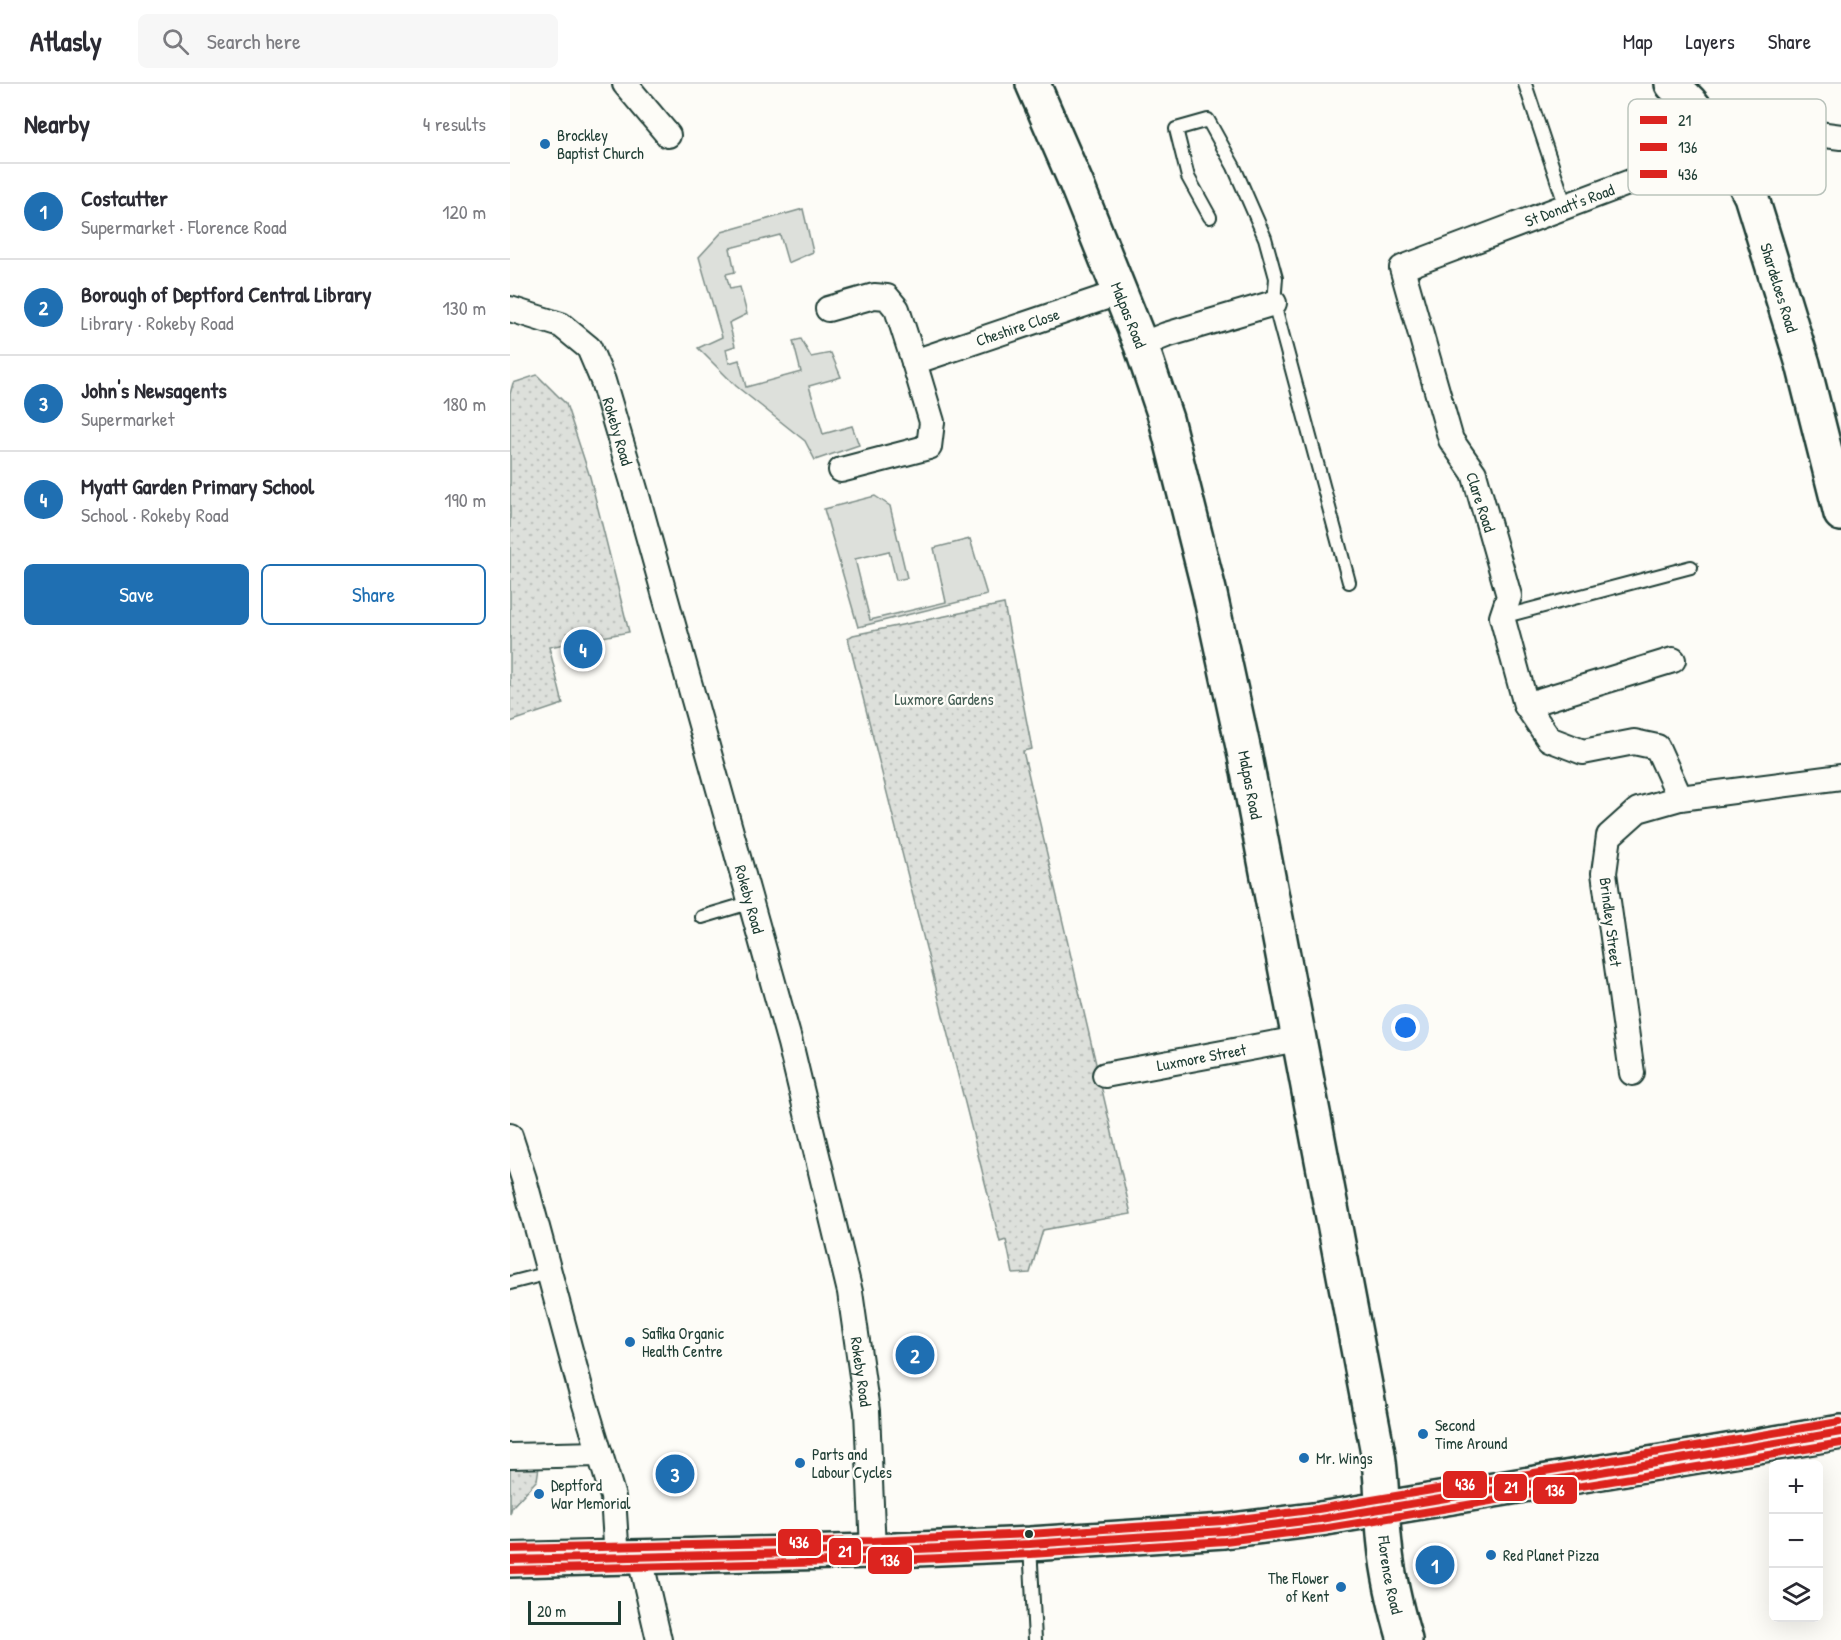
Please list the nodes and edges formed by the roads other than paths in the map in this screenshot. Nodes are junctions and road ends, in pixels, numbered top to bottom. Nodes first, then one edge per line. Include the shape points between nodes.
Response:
1 (625, 84) edge
2 (1525, 84) edge
3 (1672, 84) edge
4 (1038, 88) edge
5 (1687, 99) edge
6 (668, 135) dead end
7 (1826, 135) edge
8 (1841, 137) edge
9 (1628, 183) edge
10 (1750, 195) edge
11 (1566, 207) junction
12 (1210, 218) dead end
13 (1402, 268) joint
14 (1120, 292) junction
15 (1274, 303) junction
16 (510, 309) edge
17 (828, 309) dead end
18 (1141, 345) junction
19 (914, 362) junction
20 (841, 470) dead end
21 (1841, 514) edge
22 (1691, 567) dead end
23 (1349, 582) dead end
24 (1502, 617) junction
25 (1673, 660) dead end
26 (1526, 705) junction
27 (1841, 777) edge
28 (1680, 798) junction
29 (749, 903) junction
30 (702, 917) dead end
31 (1298, 1039) junction
32 (1632, 1073) dead end
33 (1105, 1075) dead end
34 (510, 1136) edge
35 (549, 1273) junction
36 (510, 1283) edge
37 (1841, 1432) edge
38 (600, 1454) junction
39 (510, 1456) edge
40 (1382, 1509) junction
41 (1030, 1544) junction
42 (873, 1551) junction
43 (629, 1558) junction
44 (510, 1560) edge
45 (659, 1640) edge
46 (1035, 1640) edge
47 (1405, 1640) edge

1 - 6 street
2 - 11 lane
3 - 5 main road, Shardeloes Road
4 - 14 main road, Malpas Road
7 - 8 street, St Donatt's Road
9 - 11 street, St Donatt's Road
10 - 21 main road, Shardeloes Road via 1803,364
11 - 13 street, St Donatt's Road
12 - 15 lane via 1188,177 1176,129 1208,120 1265,238 1276,278
13 - 24 street, Clare Road via 1451,440 1474,473 1509,596
14 - 18 main road, Malpas Road
14 - 19 street, Cheshire Close
15 - 18 street
15 - 23 lane
16 - 29 street, Rokeby Road via 561,325 589,348 603,381 715,770
17 - 19 street via 874,296 887,297 897,309
18 - 31 main road, Malpas Road via 1166,419 1209,590 1245,756
19 - 20 street via 932,422 929,447
22 - 24 lane
24 - 26 street, Clare Road
25 - 26 street
26 - 28 street, Clare Road via 1549,740 1583,752 1634,742 1657,747
27 - 28 street, Brindley Street
28 - 32 street, Brindley Street via 1638,810 1609,836 1604,873
29 - 30 lane
29 - 42 street, Rokeby Road via 790,1043 850,1292 867,1411
31 - 33 street, Luxmore Street
31 - 40 main road, Malpas Road via 1381,1469
34 - 35 street
35 - 36 lane
35 - 38 street
37 - 40 main road
38 - 39 street
38 - 43 street
40 - 41 main road via 1224,1531
40 - 47 main road, Florence Road via 1389,1578
41 - 42 main road
41 - 46 lane
42 - 43 main road
43 - 44 main road
43 - 45 street

